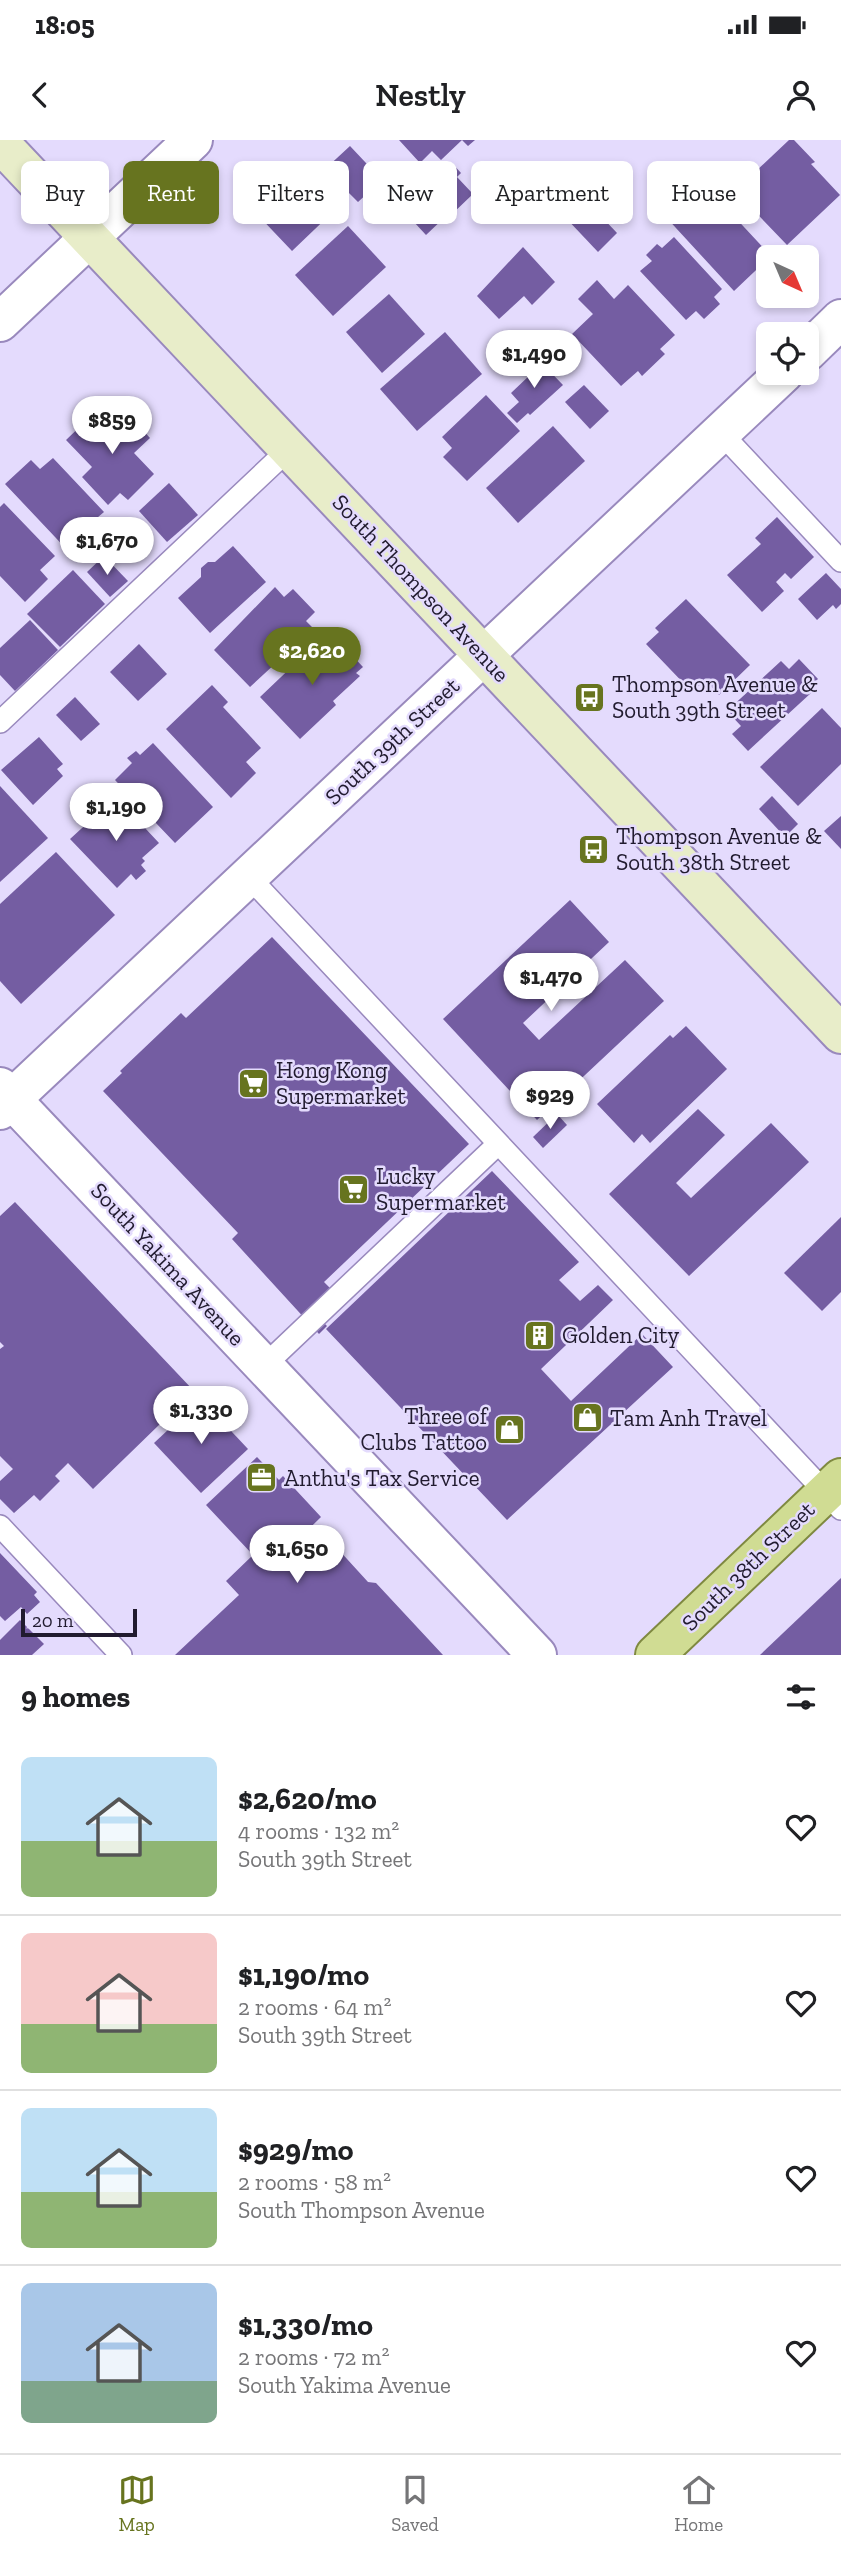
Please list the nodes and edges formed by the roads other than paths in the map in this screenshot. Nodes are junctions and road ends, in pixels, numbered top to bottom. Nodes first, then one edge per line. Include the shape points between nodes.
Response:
1 (192, 140) edge
2 (0, 143) edge
3 (89, 238) junction
4 (841, 319) edge
5 (0, 322) edge
6 (819, 340) edge
7 (771, 385) edge
8 (721, 433) junction
9 (289, 449) junction
10 (841, 561) edge
11 (485, 655) junction
12 (0, 722) edge
13 (248, 876) junction
14 (841, 1034) edge
15 (4, 1099) edge
16 (498, 1144) junction
17 (264, 1366) junction
18 (836, 1493) edge
19 (0, 1526) edge
20 (121, 1655) edge
21 (537, 1655) edge
22 (655, 1655) edge

1 - 3 street
2 - 3 main road, South Thompson Avenue
3 - 5 street
3 - 9 main road, South Thompson Avenue
4 - 6 street
7 - 8 street, South 39th Street
8 - 10 lane
8 - 11 street, South 39th Street
9 - 11 main road, South Thompson Avenue
9 - 12 lane
11 - 13 street, South 39th Street
11 - 14 main road, South Thompson Avenue
13 - 15 street, South 39th Street
13 - 16 lane
15 - 17 street, South Yakima Avenue
16 - 17 lane
16 - 18 lane
17 - 21 street, South Yakima Avenue
18 - 22 main road, South 38th Street
19 - 20 lane

